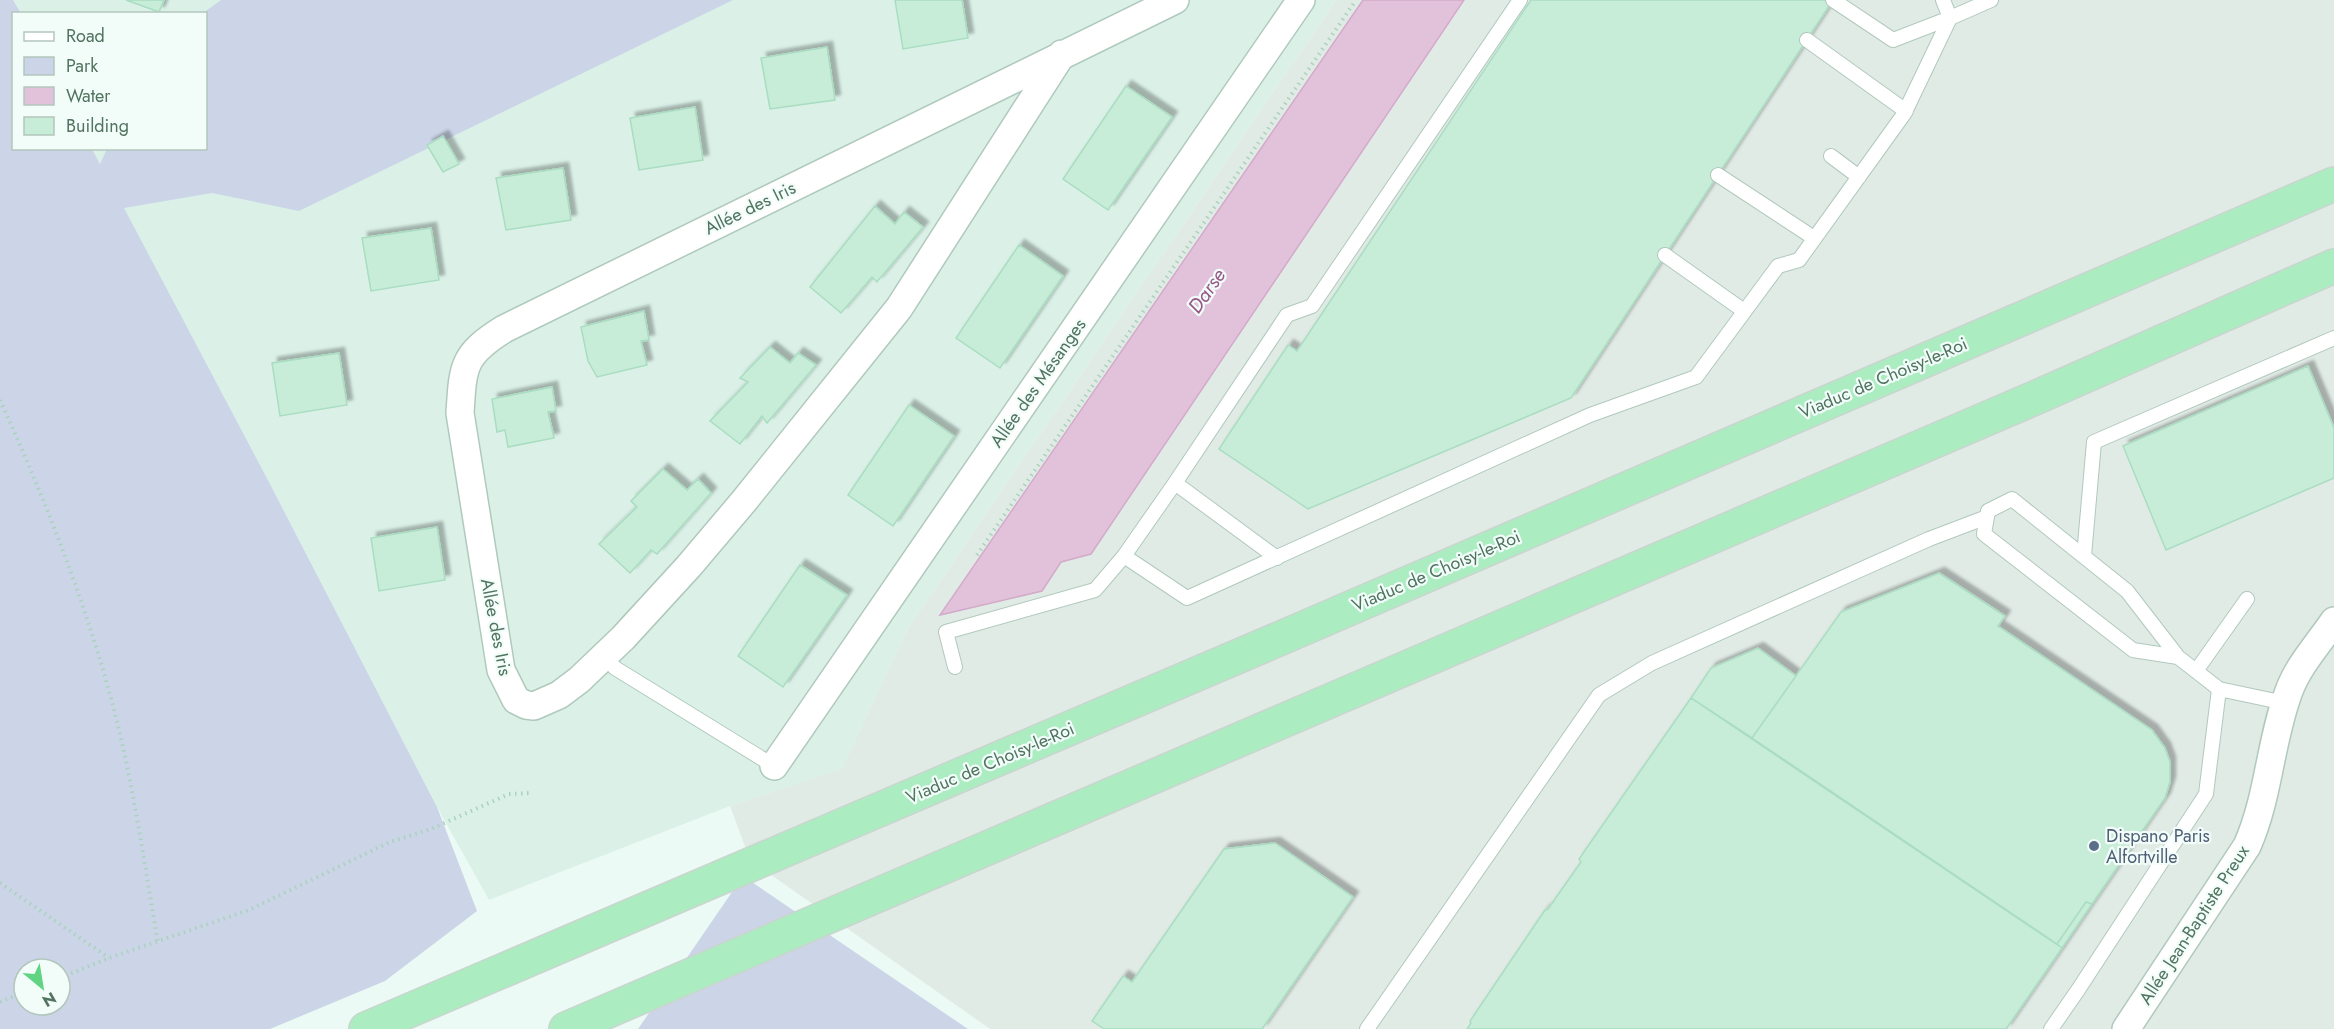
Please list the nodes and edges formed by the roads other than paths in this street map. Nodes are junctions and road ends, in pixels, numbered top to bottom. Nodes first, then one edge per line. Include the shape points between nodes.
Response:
1 (1175, 0) edge
2 (1301, 0) edge
3 (1520, 0) edge
4 (1833, 0) edge
5 (1943, 0) edge
6 (1991, 0) edge
7 (1950, 18) junction
8 (1807, 40) dead end
9 (1062, 54) junction
10 (1906, 111) junction
11 (1831, 156) dead end
12 (1718, 175) dead end
13 (1859, 177) junction
14 (2334, 184) edge
15 (1814, 238) junction
16 (1665, 255) dead end
17 (2334, 266) edge
18 (1744, 311) junction
19 (2334, 338) edge
20 (1175, 483) junction
21 (1987, 517) junction
22 (1124, 556) junction
23 (2084, 556) junction
24 (1277, 558) junction
25 (2247, 599) dead end
26 (2334, 621) edge
27 (604, 656) junction
28 (2178, 657) junction
29 (955, 667) dead end
30 (2196, 671) junction
31 (2219, 688) junction
32 (2285, 703) junction
33 (774, 766) joint
34 (366, 1029) edge
35 (566, 1029) edge
36 (1367, 1029) edge
37 (2051, 1029) edge
38 (2126, 1029) edge

1 - 9 street, Allée des Iris
2 - 33 street, Allée des Mésanges
3 - 20 lane via 1312,306 1287,315
4 - 7 lane via 1893,40
5 - 7 lane
6 - 7 lane
7 - 10 lane
8 - 10 lane
9 - 27 street, Allée des Iris via 899,308 710,542
9 - 27 street, Allée des Iris via 504,329 483,342 467,362 460,413 501,670 509,689 516,700 526,705 544,703 559,696
10 - 13 lane
11 - 13 lane
12 - 15 lane
13 - 15 lane
14 - 34 highway, Viaduc de Choisy-le-Roi
15 - 18 lane via 1799,260 1778,266
16 - 18 lane
17 - 35 highway
18 - 24 lane via 1696,377 1590,415
19 - 23 lane via 2094,442
20 - 22 lane
20 - 24 lane
21 - 23 lane via 1988,511 2012,499
21 - 28 lane via 1984,534 2133,650
21 - 36 lane via 1929,539 1652,663 1599,695
22 - 24 lane via 1188,598
22 - 29 lane via 1095,590 946,632
23 - 28 lane via 2127,591
25 - 30 lane
26 - 32 street, Allée Jean-Baptiste Preux via 2298,673
27 - 33 lane via 615,668
28 - 30 lane
30 - 31 lane
31 - 32 lane
31 - 37 lane via 2206,794
32 - 38 street, Allée Jean-Baptiste Preux via 2259,816 2247,846

